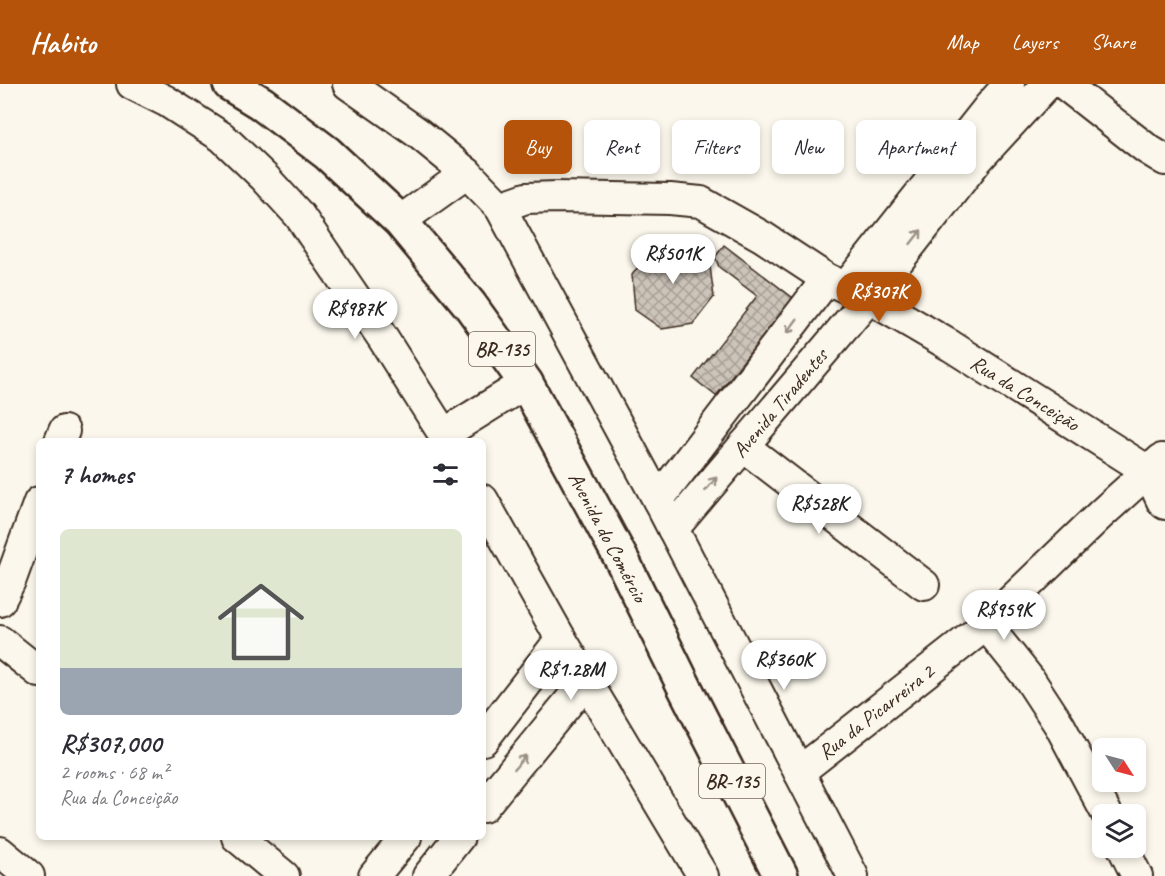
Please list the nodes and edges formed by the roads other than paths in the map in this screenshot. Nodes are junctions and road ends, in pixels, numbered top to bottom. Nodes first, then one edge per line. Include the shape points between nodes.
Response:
1 (132, 84) edge
2 (230, 84) edge
3 (348, 84) edge
4 (1009, 84) edge
5 (1047, 84) edge
6 (1064, 84) edge
7 (1165, 160) edge
8 (467, 173) junction
9 (500, 207) junction
10 (400, 221) junction
11 (847, 288) junction
12 (526, 382) junction
13 (446, 437) edge
14 (743, 446) junction
15 (1160, 468) edge
16 (658, 500) junction
17 (1165, 504) edge
18 (486, 505) edge
19 (36, 510) edge
20 (673, 529) junction
21 (924, 585) dead end
22 (0, 601) edge
23 (986, 625) junction
24 (561, 639) junction
25 (0, 641) edge
26 (36, 670) edge
27 (586, 680) junction
28 (486, 736) edge
29 (799, 772) junction
30 (486, 803) edge
31 (1102, 804) edge
32 (241, 840) edge
33 (404, 840) edge
34 (457, 840) edge
35 (0, 852) edge
36 (1128, 858) edge
37 (29, 876) edge
38 (284, 876) edge
39 (374, 876) edge
40 (428, 876) edge
41 (703, 876) edge
42 (781, 876) edge
43 (853, 876) edge
44 (1137, 876) edge

1 - 13 street via 222,137 299,215
2 - 10 highway, Avenida do Comércio / BR-135 via 327,153
3 - 8 street
4 - 11 street, Avenida Tiradentes
11 -> 5 street, Avenida Tiradentes via 978,159
6 - 7 street
8 - 9 street
8 - 10 street
9 - 11 street via 526,198 557,197 702,202
9 - 16 street
10 - 12 highway, Avenida do Comércio / BR-135 via 471,305
11 - 14 street, Avenida Tiradentes
11 - 15 street, Rua da Conceição
11 -> 16 street
12 - 13 street
12 - 42 highway, Avenida do Comércio / BR-135 via 623,562
20 -> 14 street, Avenida Tiradentes
14 - 21 street
15 - 17 street
15 - 23 street, Rua da Picarreira 2 via 1093,522
16 - 20 street
18 - 24 street
19 - 22 street
20 - 29 street
23 - 29 street, Rua da Picarreira 2
23 - 31 street via 1060,726
24 - 27 street
24 - 28 street
25 - 26 street
30 -> 27 street
27 - 41 street
29 - 43 street
32 - 38 street
33 - 39 street
34 - 40 street
35 - 37 street
36 - 44 street

